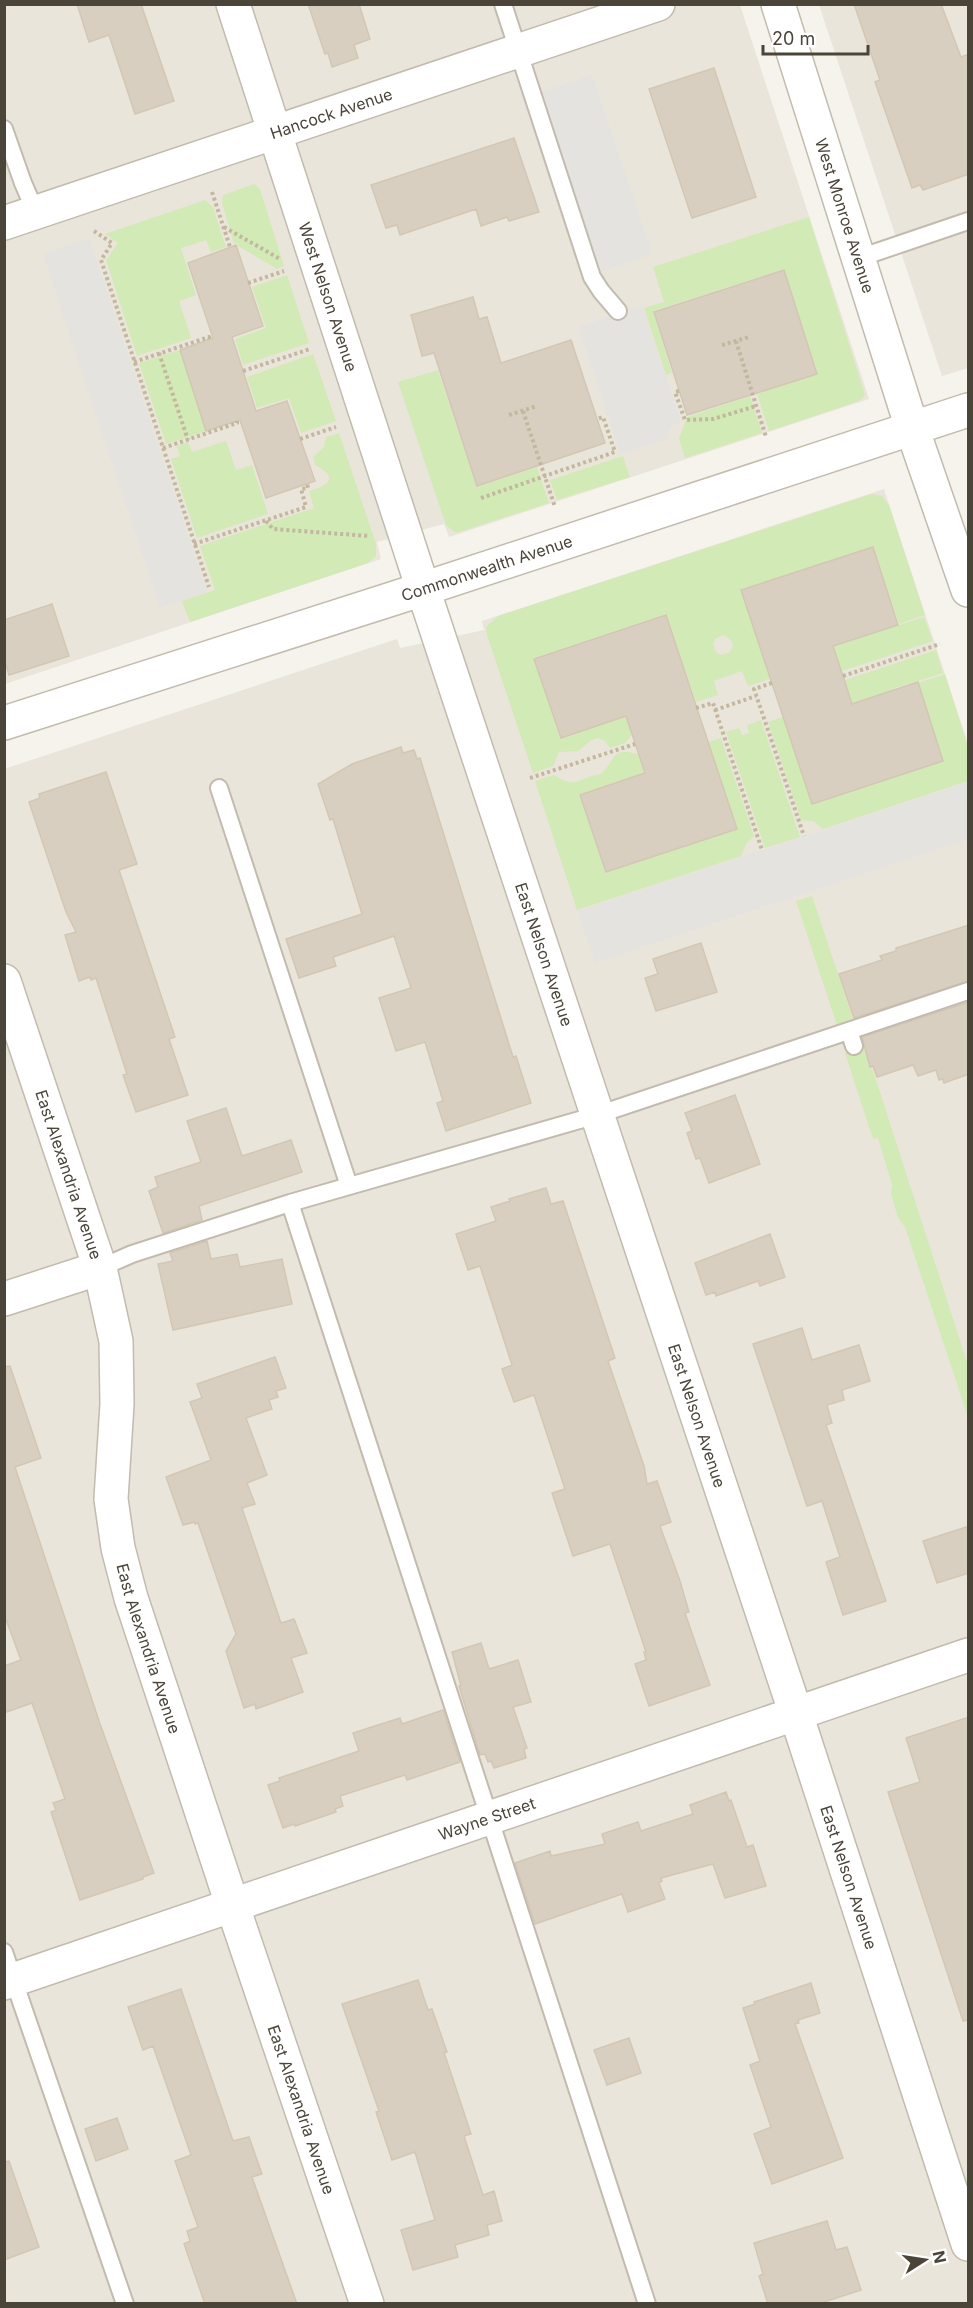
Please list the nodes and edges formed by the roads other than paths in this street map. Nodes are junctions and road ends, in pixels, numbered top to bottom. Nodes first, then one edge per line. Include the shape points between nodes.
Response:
1 (233, 4) edge
2 (503, 4) edge
3 (658, 4) edge
4 (778, 4) edge
5 (518, 51) junction
6 (4, 129) edge
7 (275, 133) junction
8 (36, 213) junction
9 (969, 221) edge
10 (4, 223) edge
11 (859, 258) junction
12 (618, 311) dead end
13 (969, 410) edge
14 (912, 428) junction
15 (423, 589) junction
16 (969, 590) edge
17 (4, 723) edge
18 (219, 788) dead end
19 (4, 981) edge
20 (969, 991) edge
21 (597, 1115) junction
22 (349, 1186) junction
23 (290, 1203) junction
24 (100, 1268) junction
25 (4, 1299) edge
26 (969, 1655) edge
27 (796, 1714) junction
28 (489, 1818) junction
29 (232, 1904) junction
30 (8, 1971) edge
31 (969, 2244) edge
32 (125, 2304) edge
33 (368, 2304) edge
34 (647, 2304) edge

1 - 7 street, West Nelson Avenue
2 - 5 lane
3 - 5 street, Hancock Avenue
4 - 11 street, West Monroe Avenue
5 - 7 street, Hancock Avenue
5 - 12 lane via 592,277
6 - 8 lane
7 - 8 street, Hancock Avenue
7 - 15 street, West Nelson Avenue
8 - 10 street, Hancock Avenue
9 - 11 lane
11 - 14 street, West Monroe Avenue
13 - 14 street, Commonwealth Avenue
14 - 15 street, Commonwealth Avenue
14 - 16 street, West Monroe Avenue
15 - 17 street, Commonwealth Avenue
15 - 21 street, East Nelson Avenue
18 - 22 lane
19 - 24 street, East Alexandria Avenue
20 - 21 lane via 852,1038
21 - 22 lane
21 - 27 street, East Nelson Avenue
22 - 23 lane
23 - 24 lane
23 - 28 lane
24 - 25 street
24 - 29 street, East Alexandria Avenue via 116,1341 111,1499 118,1548
26 - 27 street, Wayne Street
27 - 28 street, Wayne Street
27 - 31 street, East Nelson Avenue
28 - 29 street, Wayne Street
28 - 34 lane
29 - 30 street, Wayne Street
29 - 33 street, East Alexandria Avenue
30 - 32 lane

